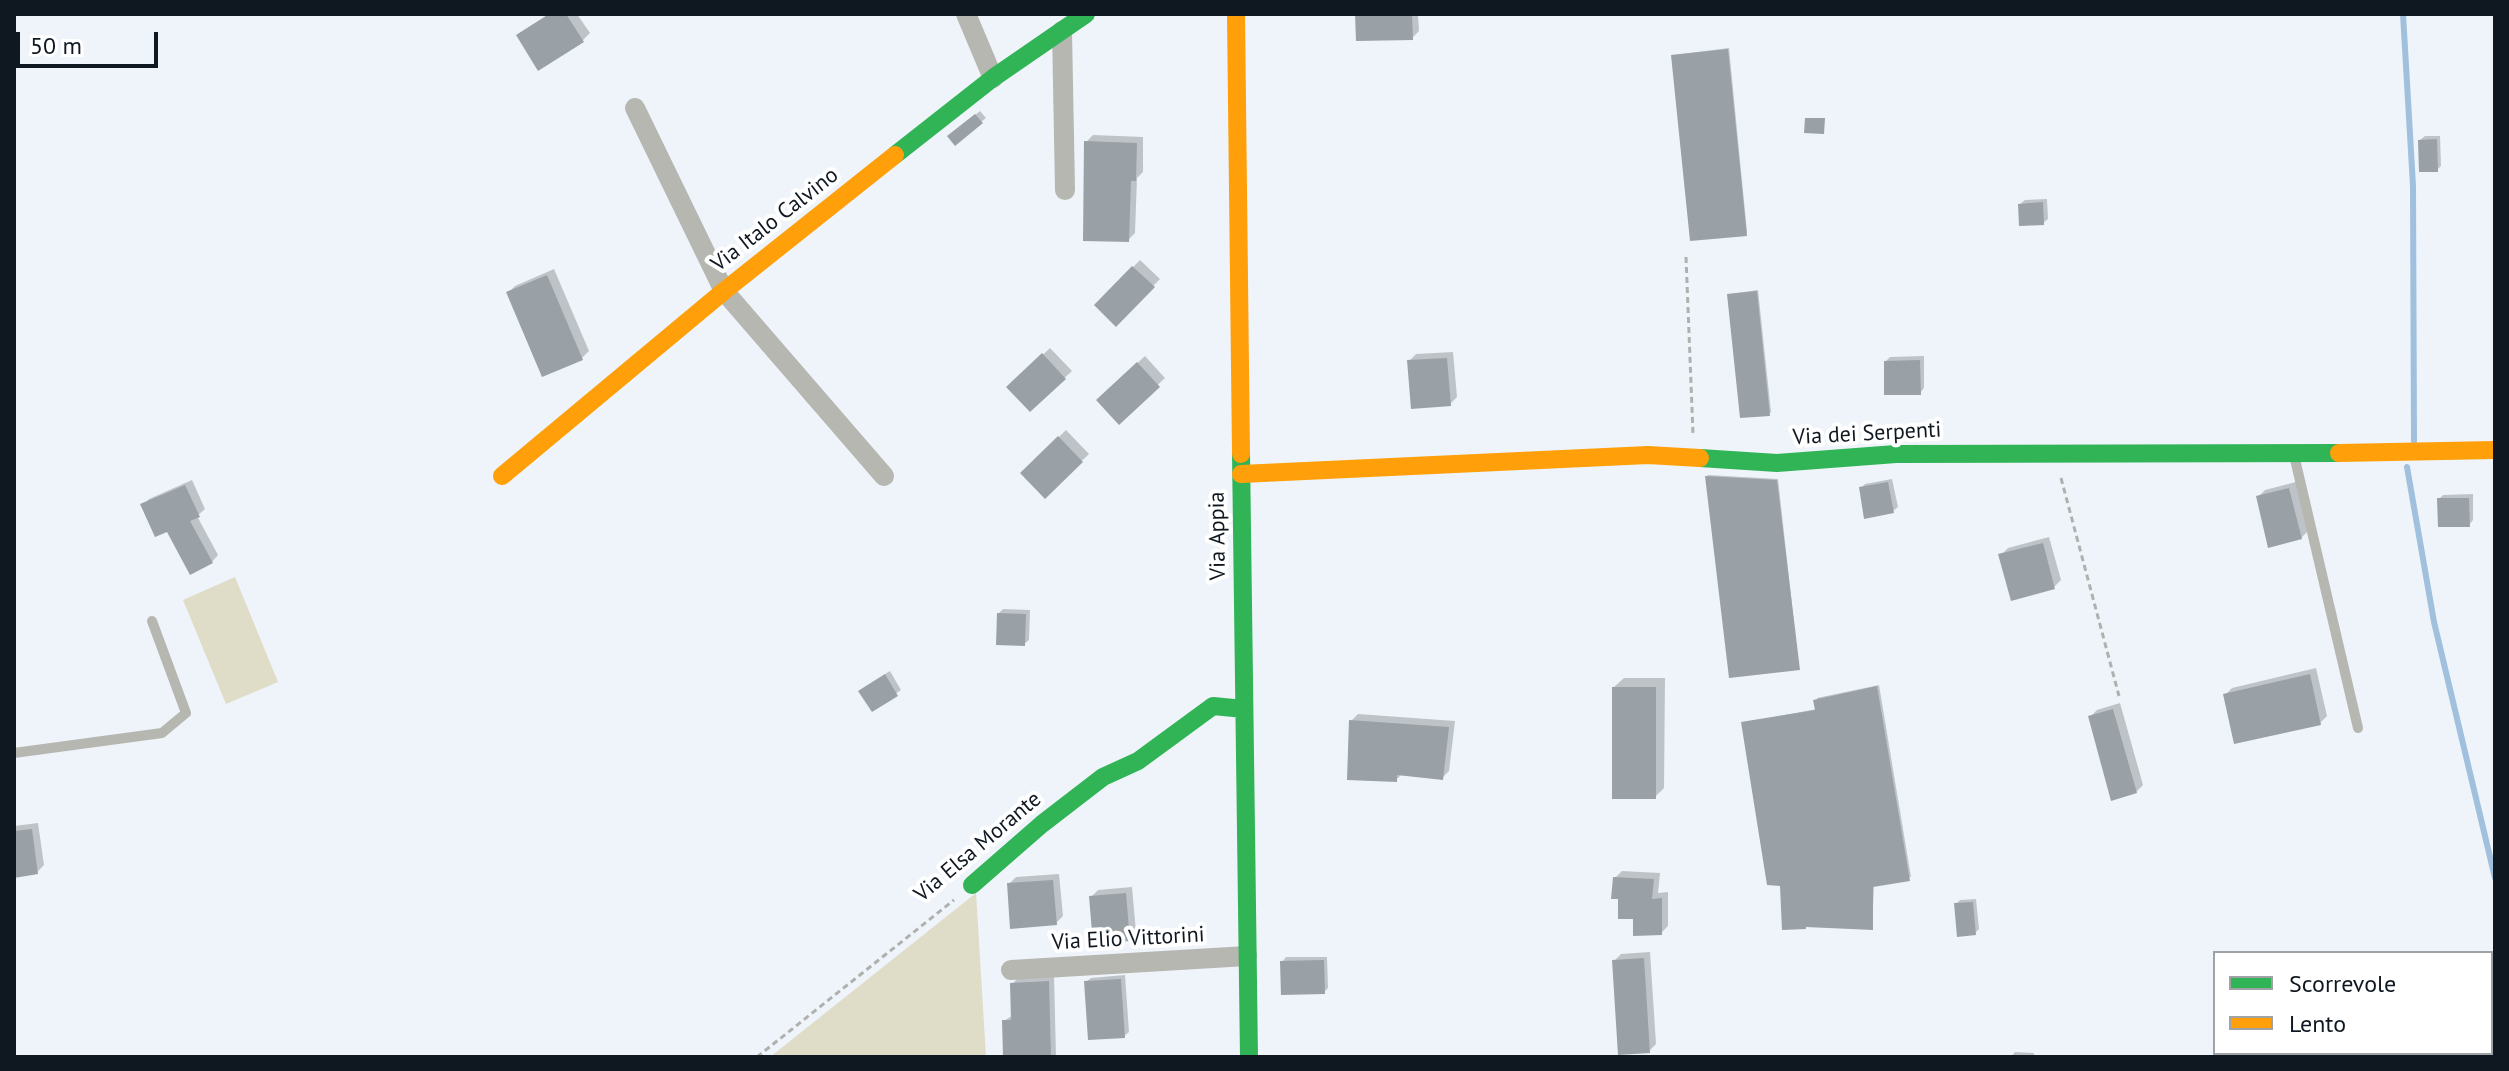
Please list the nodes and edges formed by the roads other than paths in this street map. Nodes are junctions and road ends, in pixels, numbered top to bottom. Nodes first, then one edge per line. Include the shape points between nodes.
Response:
1 (966, 14) edge
2 (1086, 14) edge
3 (1236, 14) edge
4 (1062, 31) junction
5 (993, 78) junction
6 (635, 108) dead end
7 (1065, 190) dead end
8 (724, 291) junction
9 (2495, 450) edge
10 (2294, 454) junction
11 (1241, 474) junction
12 (502, 476) dead end
13 (884, 476) dead end
14 (152, 621) dead end
15 (1244, 709) junction
16 (2358, 728) dead end
17 (14, 753) edge
18 (972, 885) road end
19 (1247, 956) junction
20 (1011, 970) dead end
21 (1249, 1057) edge

1 - 5 street
2 - 4 street, Via Italo Calvino
3 - 11 street, Via Appia
4 - 5 street, Via Italo Calvino
4 - 7 street
5 - 8 street, Via Italo Calvino
6 - 8 street
8 - 12 street, Via Italo Calvino
8 - 13 street
9 - 10 street, Via dei Serpenti
10 - 11 street, Via dei Serpenti via 1896,454 1777,463 1648,455
10 - 16 lane
11 - 15 street, Via Appia
14 - 17 lane via 186,713 162,733
15 - 18 street, Via Elsa Morante via 1213,706 1138,761 1103,777
15 - 19 street, Via Appia
19 - 20 street, Via Elio Vittorini
19 - 21 street, Via Appia

